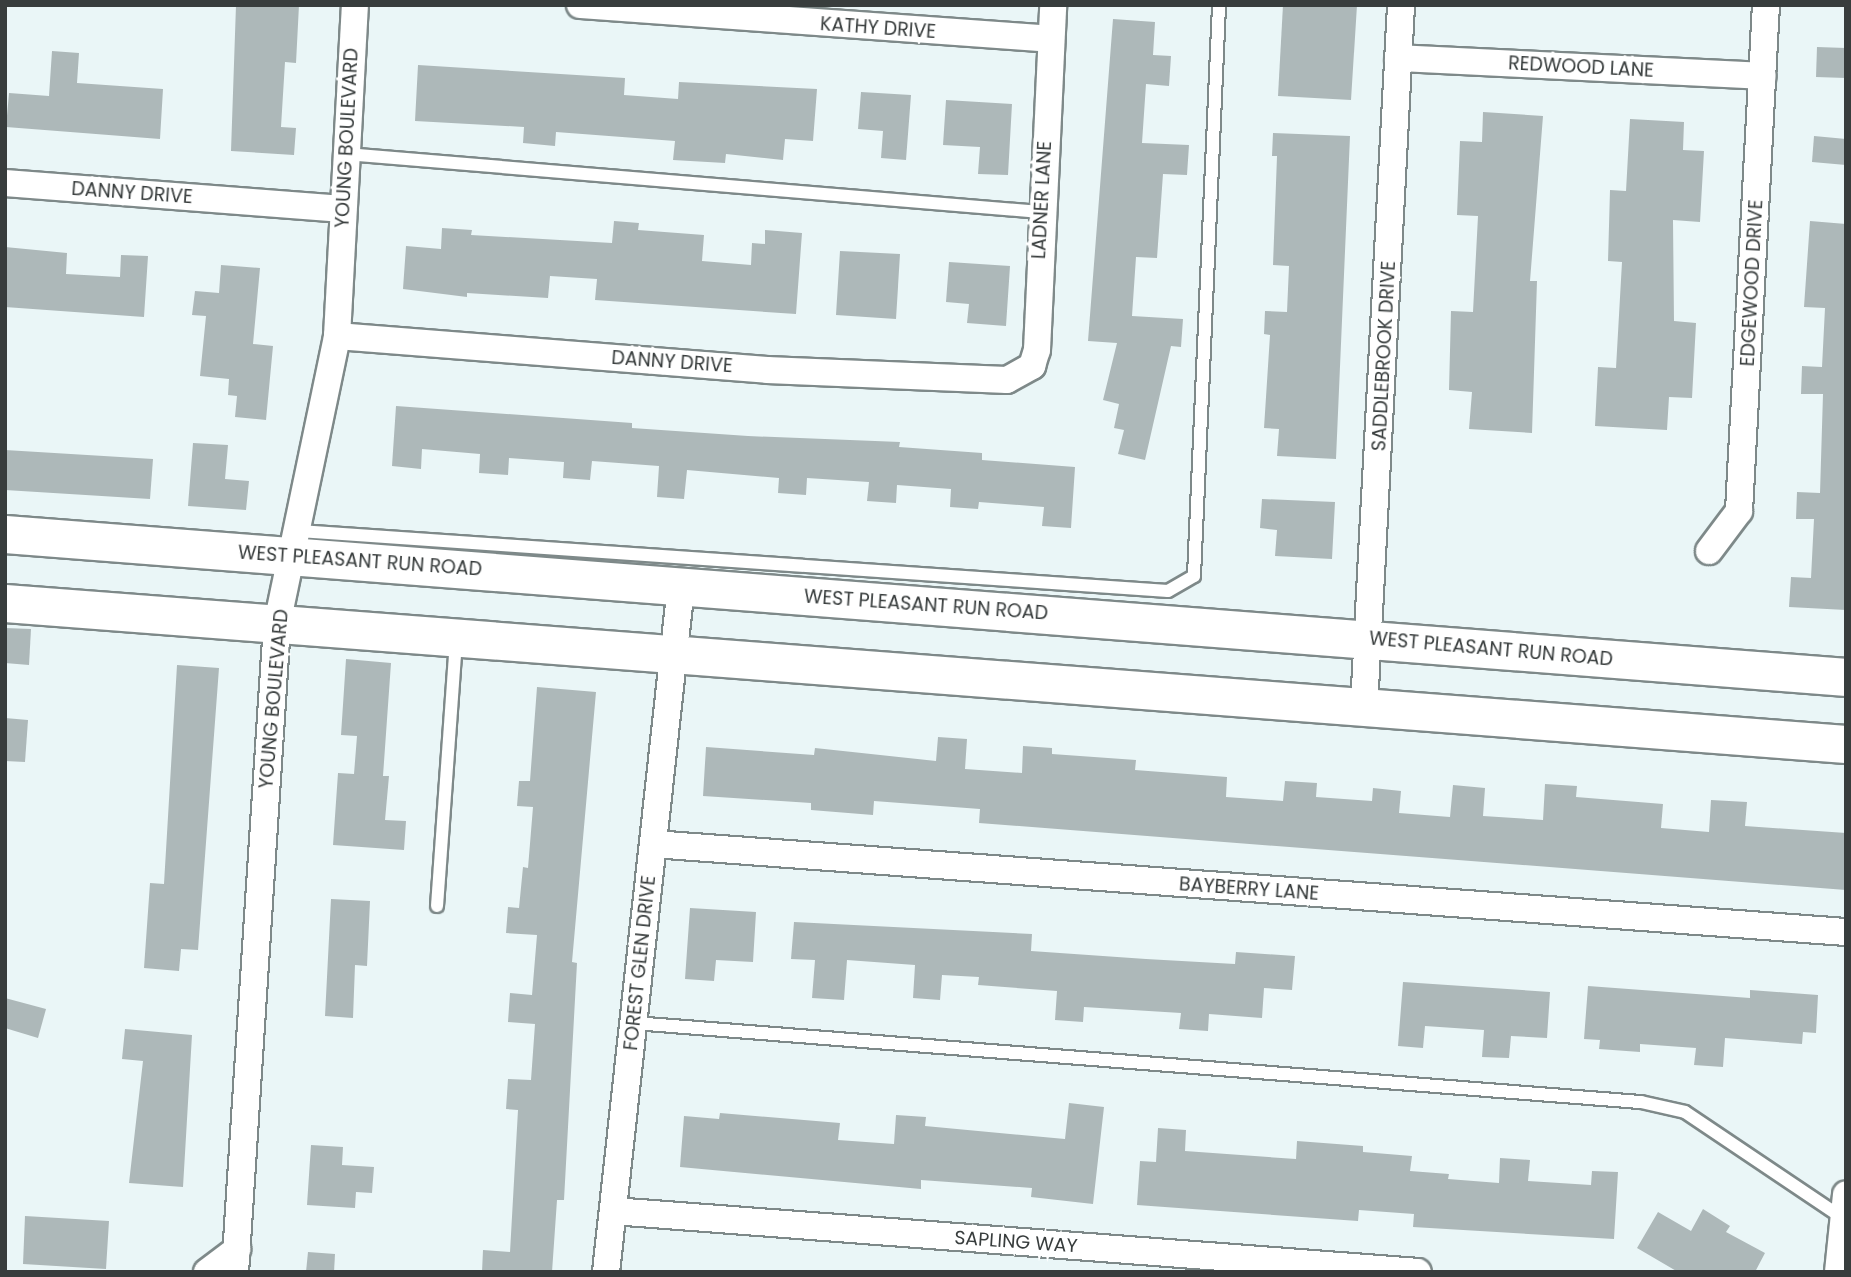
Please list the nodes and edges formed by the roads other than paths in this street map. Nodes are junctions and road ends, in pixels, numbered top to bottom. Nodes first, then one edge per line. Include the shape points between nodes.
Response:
1 (355, 5) edge
2 (580, 5) edge
3 (1053, 5) edge
4 (1219, 5) edge
5 (1401, 5) edge
6 (1766, 5) edge
7 (1051, 38) junction
8 (1398, 58) junction
9 (1763, 76) junction
10 (346, 154) junction
11 (5, 183) edge
12 (343, 209) junction
13 (1041, 212) junction
14 (337, 336) junction
15 (1007, 380) joint
16 (5, 534) edge
17 (295, 543) junction
18 (1709, 551) dead end
19 (681, 586) junction
20 (5, 603) edge
21 (277, 624) junction
22 (456, 637) junction
23 (1370, 640) junction
24 (671, 654) junction
25 (1846, 677) edge
26 (1364, 707) junction
27 (1846, 744) edge
28 (653, 844) junction
29 (437, 906) dead end
30 (1846, 932) edge
31 (634, 1023) junction
32 (1844, 1206) edge
33 (613, 1211) junction
34 (236, 1260) edge
35 (207, 1272) edge
36 (606, 1272) edge
37 (1418, 1272) edge
38 (1838, 1272) edge

1 - 10 street, YOUNG BOULEVARD
2 - 7 street, KATHY DRIVE
3 - 7 street, LADNER LANE
4 - 17 lane via 1194,576 1168,591
5 - 8 street, SADDLEBROOK DRIVE
6 - 9 street, EDGEWOOD DRIVE
7 - 13 street, LADNER LANE
8 - 9 street, REDWOOD LANE
8 - 23 street, SADDLEBROOK DRIVE
9 - 18 street, EDGEWOOD DRIVE via 1739,511
10 - 12 street, YOUNG BOULEVARD
10 - 13 lane
11 - 12 street, DANNY DRIVE
12 - 14 street, YOUNG BOULEVARD
13 - 15 street, LADNER LANE via 1037,350 1032,366
14 - 15 street, DANNY DRIVE via 767,370
14 - 17 street, YOUNG BOULEVARD
16 - 17 main road, WEST PLEASANT RUN ROAD
17 - 19 main road, WEST PLEASANT RUN ROAD
17 - 21 street, YOUNG BOULEVARD
19 - 23 main road, WEST PLEASANT RUN ROAD
19 - 24 street, FOREST GLEN DRIVE
20 - 21 main road
21 - 22 main road
21 - 34 street, YOUNG BOULEVARD
22 - 24 main road
22 - 29 lane
23 - 25 main road, WEST PLEASANT RUN ROAD
23 - 26 street, SADDLEBROOK DRIVE
24 - 26 main road
24 - 28 street, FOREST GLEN DRIVE
26 - 27 main road
28 - 30 street, BAYBERRY LANE
28 - 31 street, FOREST GLEN DRIVE
31 - 32 lane via 1641,1102 1685,1112
31 - 33 street, FOREST GLEN DRIVE
32 - 38 street
33 - 36 street, FOREST GLEN DRIVE
33 - 37 street, SAPLING WAY
34 - 35 street

